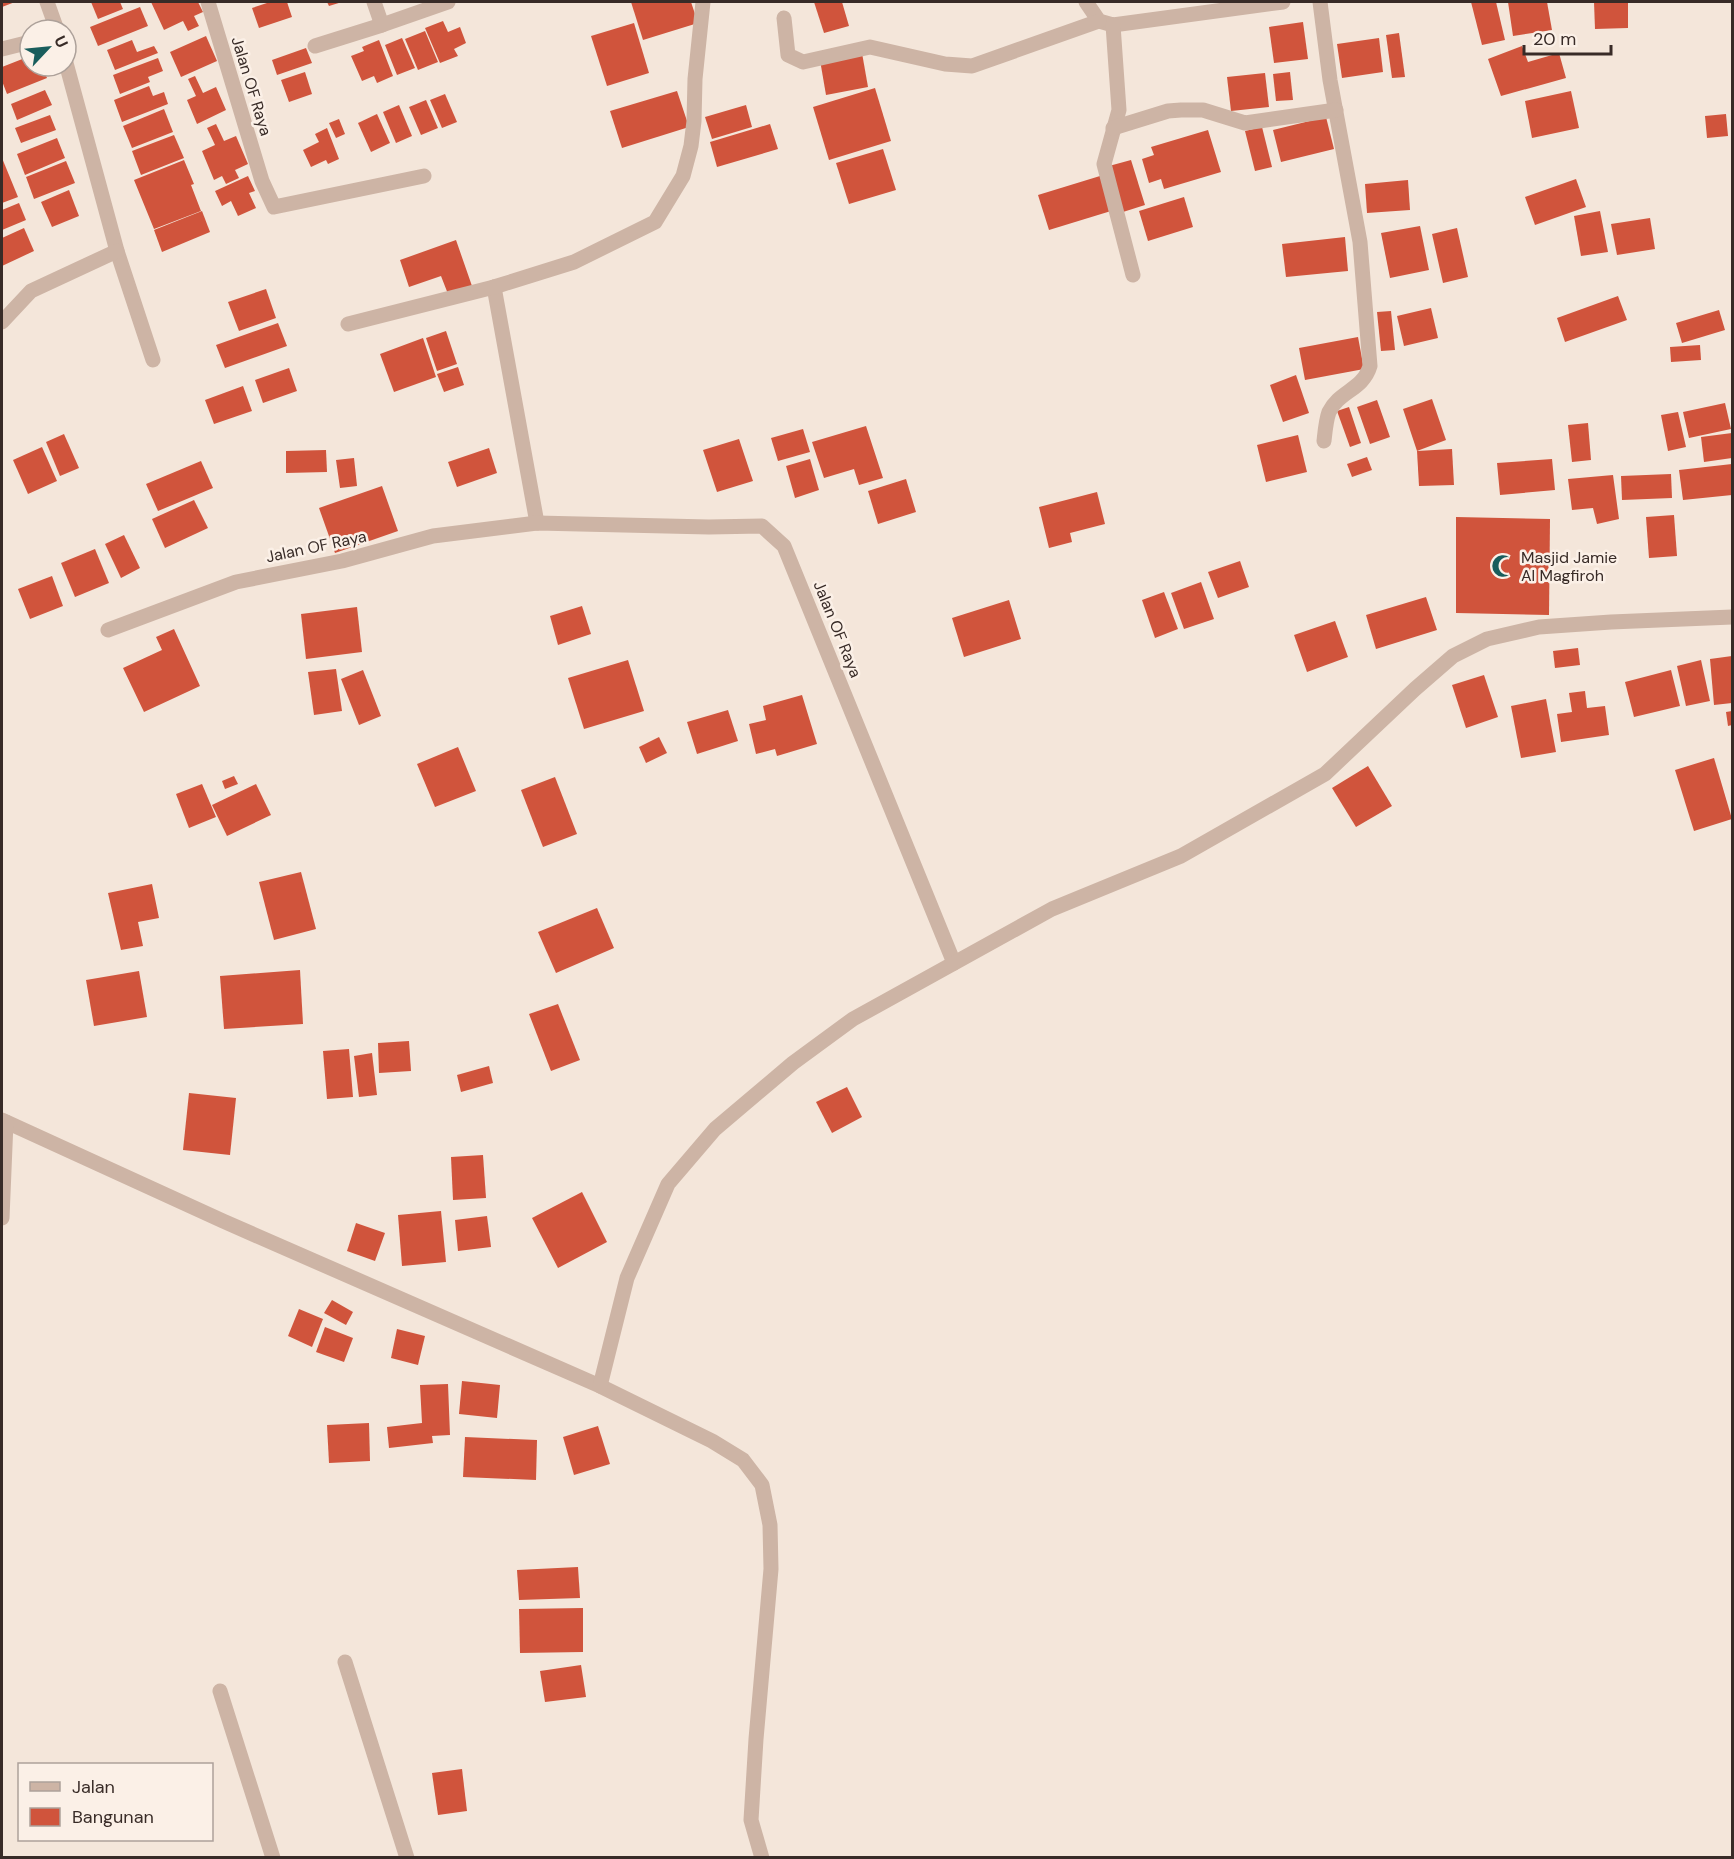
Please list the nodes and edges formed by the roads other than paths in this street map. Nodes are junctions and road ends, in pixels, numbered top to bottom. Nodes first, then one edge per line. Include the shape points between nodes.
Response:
1 (47, 2) edge
2 (208, 2) edge
3 (374, 2) edge
4 (448, 2) edge
5 (703, 2) edge
6 (1086, 2) edge
7 (1283, 2) edge
8 (1320, 2) edge
9 (53, 18) edge
10 (784, 18) dead end
11 (1106, 23) junction
12 (382, 25) junction
13 (18, 45) edge
14 (315, 46) dead end
15 (2, 49) edge
16 (70, 78) edge
17 (1336, 110) junction
18 (1113, 128) junction
19 (424, 176) dead end
20 (117, 251) junction
21 (1133, 275) dead end
22 (494, 287) junction
23 (2, 322) edge
24 (348, 324) dead end
25 (153, 360) dead end
26 (1324, 441) dead end
27 (537, 523) junction
28 (1732, 617) edge
29 (108, 630) dead end
30 (954, 963) junction
31 (4, 1121) edge
32 (2, 1218) edge
33 (600, 1386) junction
34 (345, 1662) dead end
35 (220, 1691) dead end
36 (273, 1857) edge
37 (407, 1857) edge
38 (762, 1857) edge

1 - 9 street
2 - 19 street, Jalan OF Raya via 262,181 274,207
3 - 12 street
4 - 12 street
5 - 22 street via 691,146 683,176 655,222 574,262
6 - 11 street
7 - 11 street
8 - 17 street
10 - 11 street via 788,55 803,62 870,47 972,66
11 - 18 street via 1119,110
12 - 14 street
13 - 15 street
16 - 20 street
17 - 18 street via 1245,123 1203,110 1167,111
17 - 26 street via 1360,242 1370,366 1359,385 1341,397 1329,412
18 - 21 street via 1104,164
20 - 23 street via 31,291
20 - 25 street
22 - 24 street
22 - 27 street
27 - 29 street, Jalan OF Raya via 433,536 342,561 236,582
27 - 30 street, Jalan OF Raya via 762,526 784,546
28 - 30 street via 1539,627 1487,639 1453,656 1325,774 1181,856 1052,909
30 - 33 street via 853,1019 714,1129 668,1184 627,1278
31 - 32 street
31 - 33 street
33 - 38 street via 712,1441 743,1460 762,1485 770,1526 771,1569 751,1820
34 - 37 street
35 - 36 street

